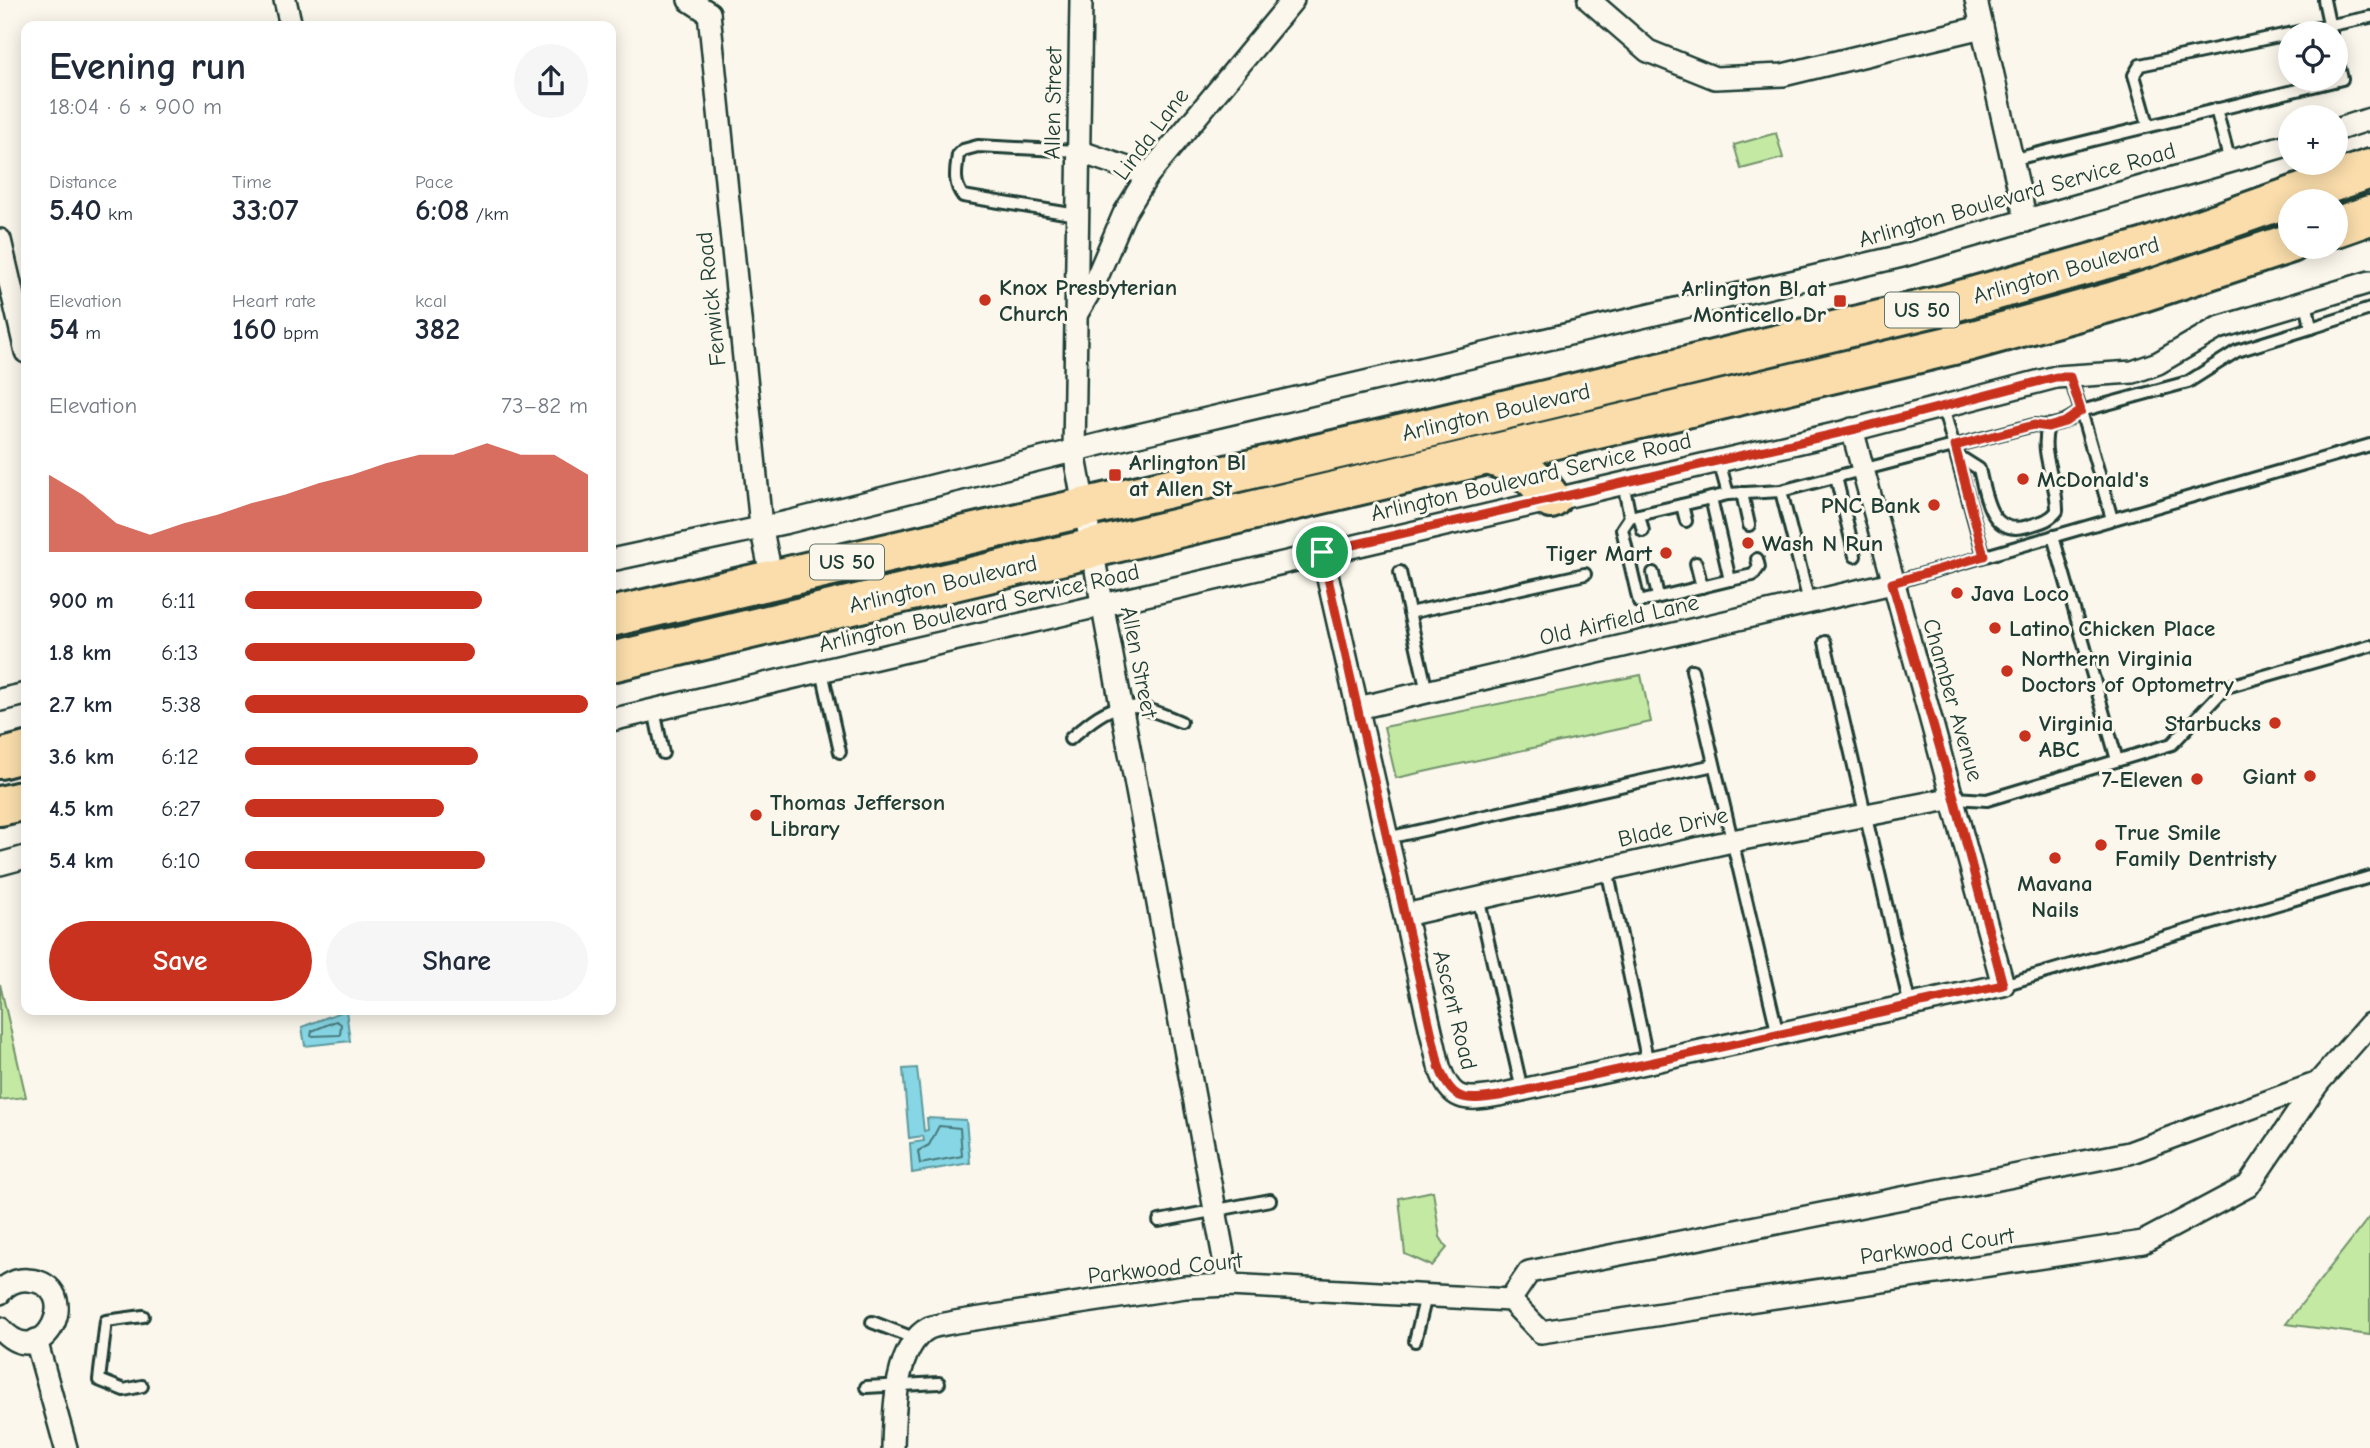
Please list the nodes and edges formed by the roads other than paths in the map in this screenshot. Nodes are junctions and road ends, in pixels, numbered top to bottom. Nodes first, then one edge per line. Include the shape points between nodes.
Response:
1 (285, 0) edge
2 (688, 0) edge
3 (1081, 0) edge
4 (1293, 0) edge
5 (1589, 0) edge
6 (1976, 0) edge
7 (2324, 0) edge
8 (715, 6) edge
9 (2370, 18) edge
10 (290, 21) edge
11 (2328, 21) edge
12 (2348, 24) edge
13 (1982, 27) junction
14 (2278, 39) edge
15 (2292, 91) edge
16 (2216, 109) junction
17 (2370, 119) edge
18 (2148, 124) junction
19 (2348, 126) edge
20 (2278, 148) edge
21 (1078, 151) junction
22 (2011, 160) junction
23 (2230, 162) junction
24 (2370, 169) edge
25 (1149, 175) junction
26 (1077, 215) junction
27 (2370, 215) edge
28 (2026, 220) junction
29 (2348, 223) edge
30 (0, 240) edge
31 (2278, 247) edge
32 (2370, 282) edge
33 (2306, 300) junction
34 (2370, 309) edge
35 (1075, 316) junction
36 (2229, 325) junction
37 (2311, 328) junction
38 (21, 330) edge
39 (2237, 351) junction
40 (2070, 377) junction
41 (1943, 407) junction
42 (2081, 411) junction
43 (2048, 427) junction
44 (1852, 429) junction
45 (1578, 435) junction
46 (2370, 445) edge
47 (1956, 450) junction
48 (1074, 452) junction
49 (1491, 456) junction
50 (1718, 461) junction
51 (1863, 470) junction
52 (1836, 477) junction
53 (1623, 483) junction
54 (1781, 491) junction
55 (1742, 493) junction
56 (1728, 494) junction
57 (1711, 498) junction
58 (1551, 499) junction
59 (1682, 505) junction
60 (1083, 507) junction
61 (1635, 516) junction
62 (2112, 519) junction
63 (1686, 521) dead end
64 (1749, 525) dead end
65 (761, 526) junction
66 (1643, 531) dead end
67 (2053, 536) junction
68 (1091, 549) junction
69 (1322, 552) junction
70 (1855, 556) dead end
71 (1984, 556) junction
72 (616, 559) edge
73 (1757, 559) dead end
74 (1696, 563) dead end
75 (1400, 572) dead end
76 (1653, 573) dead end
77 (1585, 574) dead end
78 (772, 579) junction
79 (1730, 580) junction
80 (1892, 583) junction
81 (1702, 587) junction
82 (1658, 597) junction
83 (1809, 603) junction
84 (1102, 606) junction
85 (1409, 613) junction
86 (616, 616) edge
87 (1825, 642) dead end
88 (2370, 646) edge
89 (616, 661) edge
90 (1692, 670) dead end
91 (822, 671) junction
92 (1427, 692) junction
93 (21, 695) edge
94 (0, 701) edge
95 (1120, 706) junction
96 (1358, 708) junction
97 (654, 710) junction
98 (616, 719) edge
99 (1181, 722) dead end
100 (1070, 739) dead end
101 (840, 752) dead end
102 (21, 753) edge
103 (663, 753) dead end
104 (0, 759) edge
105 (2117, 761) junction
106 (1714, 765) junction
107 (1954, 797) junction
108 (21, 801) edge
109 (0, 806) edge
110 (1864, 814) junction
111 (1387, 838) junction
112 (1732, 841) junction
113 (21, 859) edge
114 (0, 864) edge
115 (1607, 869) junction
116 (2370, 877) edge
117 (1478, 897) junction
118 (1405, 915) junction
119 (2003, 985) junction
120 (1910, 1006) junction
121 (2370, 1024) edge
122 (1778, 1035) junction
123 (1648, 1063) junction
124 (2318, 1083) junction
125 (1522, 1090) junction
126 (1270, 1200) dead end
127 (1215, 1212) junction
128 (1159, 1221) dead end
129 (1228, 1285) junction
130 (0, 1293) edge
131 (1426, 1296) junction
132 (1510, 1300) junction
133 (143, 1316) dead end
134 (873, 1322) dead end
135 (0, 1328) edge
136 (916, 1339) junction
137 (36, 1340) junction
138 (1415, 1341) dead end
139 (939, 1383) dead end
140 (142, 1386) dead end
141 (895, 1386) junction
142 (866, 1387) dead end
143 (66, 1448) edge
144 (893, 1448) edge

1 - 10 street
2 - 8 street
3 - 21 street, Allen Street
4 - 25 street, Linda Lane
5 - 13 street via 1648,51 1715,78 1783,75
6 - 13 street
7 - 11 lane
8 - 65 street, Fenwick Road
9 - 12 lane
13 - 22 street
14 - 18 lane via 2140,65 2134,75
15 - 16 lane
16 - 18 lane
16 - 23 lane
17 - 19 street
18 - 22 lane
20 - 23 street, Arlington Boulevard Service Road
21 - 25 street
21 - 26 street, Allen Street
21 - 26 lane via 978,146 958,155 956,177 963,196
22 - 28 street
23 - 28 street, Arlington Boulevard Service Road
24 - 60 highway, Arlington Boulevard / US 50 via 2146,248 1943,305
25 - 35 street, Linda Lane via 1124,214
26 - 35 street, Allen Street
27 - 29 highway
28 - 48 street, Arlington Boulevard Service Road via 1814,278
30 - 38 street
31 - 45 highway, Arlington Boulevard / US 50 via 2115,301 1970,341
32 - 33 street, Arlington Boulevard Service Road
33 - 36 street, Arlington Boulevard Service Road
33 - 37 lane
34 - 37 lane
35 - 48 street, Allen Street
36 - 39 lane
36 - 40 street, Arlington Boulevard Service Road via 2133,372
37 - 39 lane
39 - 42 lane via 2188,382
40 - 41 street, Arlington Boulevard Service Road
40 - 42 lane
41 - 44 street, Arlington Boulevard Service Road
41 - 47 lane
42 - 43 lane
42 - 62 lane
43 - 47 lane via 2034,425
43 - 47 lane via 2043,442 2057,511 2049,520 2015,530 1990,513 1979,469
44 - 50 street, Arlington Boulevard Service Road
44 - 51 street, Chamber Avenue
45 - 49 highway, Arlington Boulevard / US 50
45 - 58 highway via 1556,467
46 - 62 lane
47 - 51 lane
47 - 71 lane
48 - 60 street, Allen Street
48 - 65 street, Arlington Boulevard Service Road
49 - 58 highway via 1519,465 1538,480
49 - 68 highway, Arlington Boulevard / US 50
50 - 53 street, Arlington Boulevard Service Road
50 - 56 lane
51 - 52 lane
51 - 80 street, Chamber Avenue
52 - 54 lane
52 - 70 lane
53 - 58 street, Arlington Boulevard Service Road
53 - 61 lane
54 - 55 lane
54 - 83 lane
55 - 56 lane
55 - 64 lane
56 - 57 lane
57 - 59 lane
57 - 79 lane
58 - 69 street, Arlington Boulevard Service Road
59 - 61 lane
59 - 63 lane
60 - 68 street, Allen Street
60 - 78 highway, Arlington Boulevard / US 50
61 - 66 lane
61 - 82 lane via 1622,529 1639,602
62 - 67 lane
65 - 72 street, Arlington Boulevard Service Road
65 - 78 street, Fenwick Road
67 - 71 lane
67 - 105 lane
68 - 84 street, Allen Street
68 - 89 highway, Arlington Boulevard / US 50
69 - 84 street, Arlington Boulevard Service Road
69 - 96 street, Ascent Road
71 - 80 lane
73 - 79 lane via 1759,567 1753,575
74 - 81 lane
75 - 85 lane
76 - 82 lane
77 - 85 lane
78 - 86 highway, Arlington Boulevard / US 50
79 - 81 lane
80 - 83 street, Old Airfield Lane
80 - 107 street, Chamber Avenue
81 - 82 lane
83 - 92 street, Old Airfield Lane
84 - 91 street, Arlington Boulevard Service Road
84 - 95 street, Allen Street
85 - 92 lane
87 - 110 lane
88 - 105 lane via 2226,687 2172,744
90 - 106 lane
91 - 97 street, Arlington Boulevard Service Road
91 - 101 lane
92 - 96 street, Old Airfield Lane
93 - 94 street
95 - 99 lane via 1142,706
95 - 100 lane via 1098,713
95 - 127 street, Allen Street
96 - 111 street, Ascent Road
97 - 98 street, Arlington Boulevard Service Road
97 - 103 lane
102 - 104 highway
105 - 107 lane via 1987,800
106 - 111 lane
106 - 112 lane
107 - 110 street, Blade Drive
107 - 119 street, Chamber Avenue
108 - 109 highway
110 - 112 street, Blade Drive
110 - 120 lane
111 - 118 street, Ascent Road
112 - 115 street, Blade Drive
112 - 122 lane
113 - 114 street
115 - 117 street, Blade Drive
115 - 123 lane
116 - 119 lane
117 - 118 street, Blade Drive
117 - 125 lane
118 - 125 street, Ascent Road via 1444,1081 1454,1094 1469,1099
119 - 120 street, Ascent Road
120 - 122 street, Ascent Road
121 - 124 street, Parkwood Court
122 - 123 street, Ascent Road
123 - 125 street, Ascent Road
124 - 132 street, Parkwood Court via 2129,1153 1529,1272
124 - 132 street, Parkwood Court via 2248,1186 2143,1242 1541,1332
126 - 127 lane
127 - 128 lane
127 - 129 street, Allen Street
129 - 131 street, Parkwood Court
129 - 136 street, Parkwood Court via 1185,1287 955,1322 929,1328
130 - 137 street via 23,1279 50,1290 57,1318 46,1335
131 - 132 street, Parkwood Court
131 - 138 lane
133 - 140 lane via 106,1321 99,1380 124,1390
134 - 136 lane
135 - 137 street via 18,1342
136 - 141 street
137 - 143 street
139 - 141 lane
141 - 142 lane
141 - 144 street

